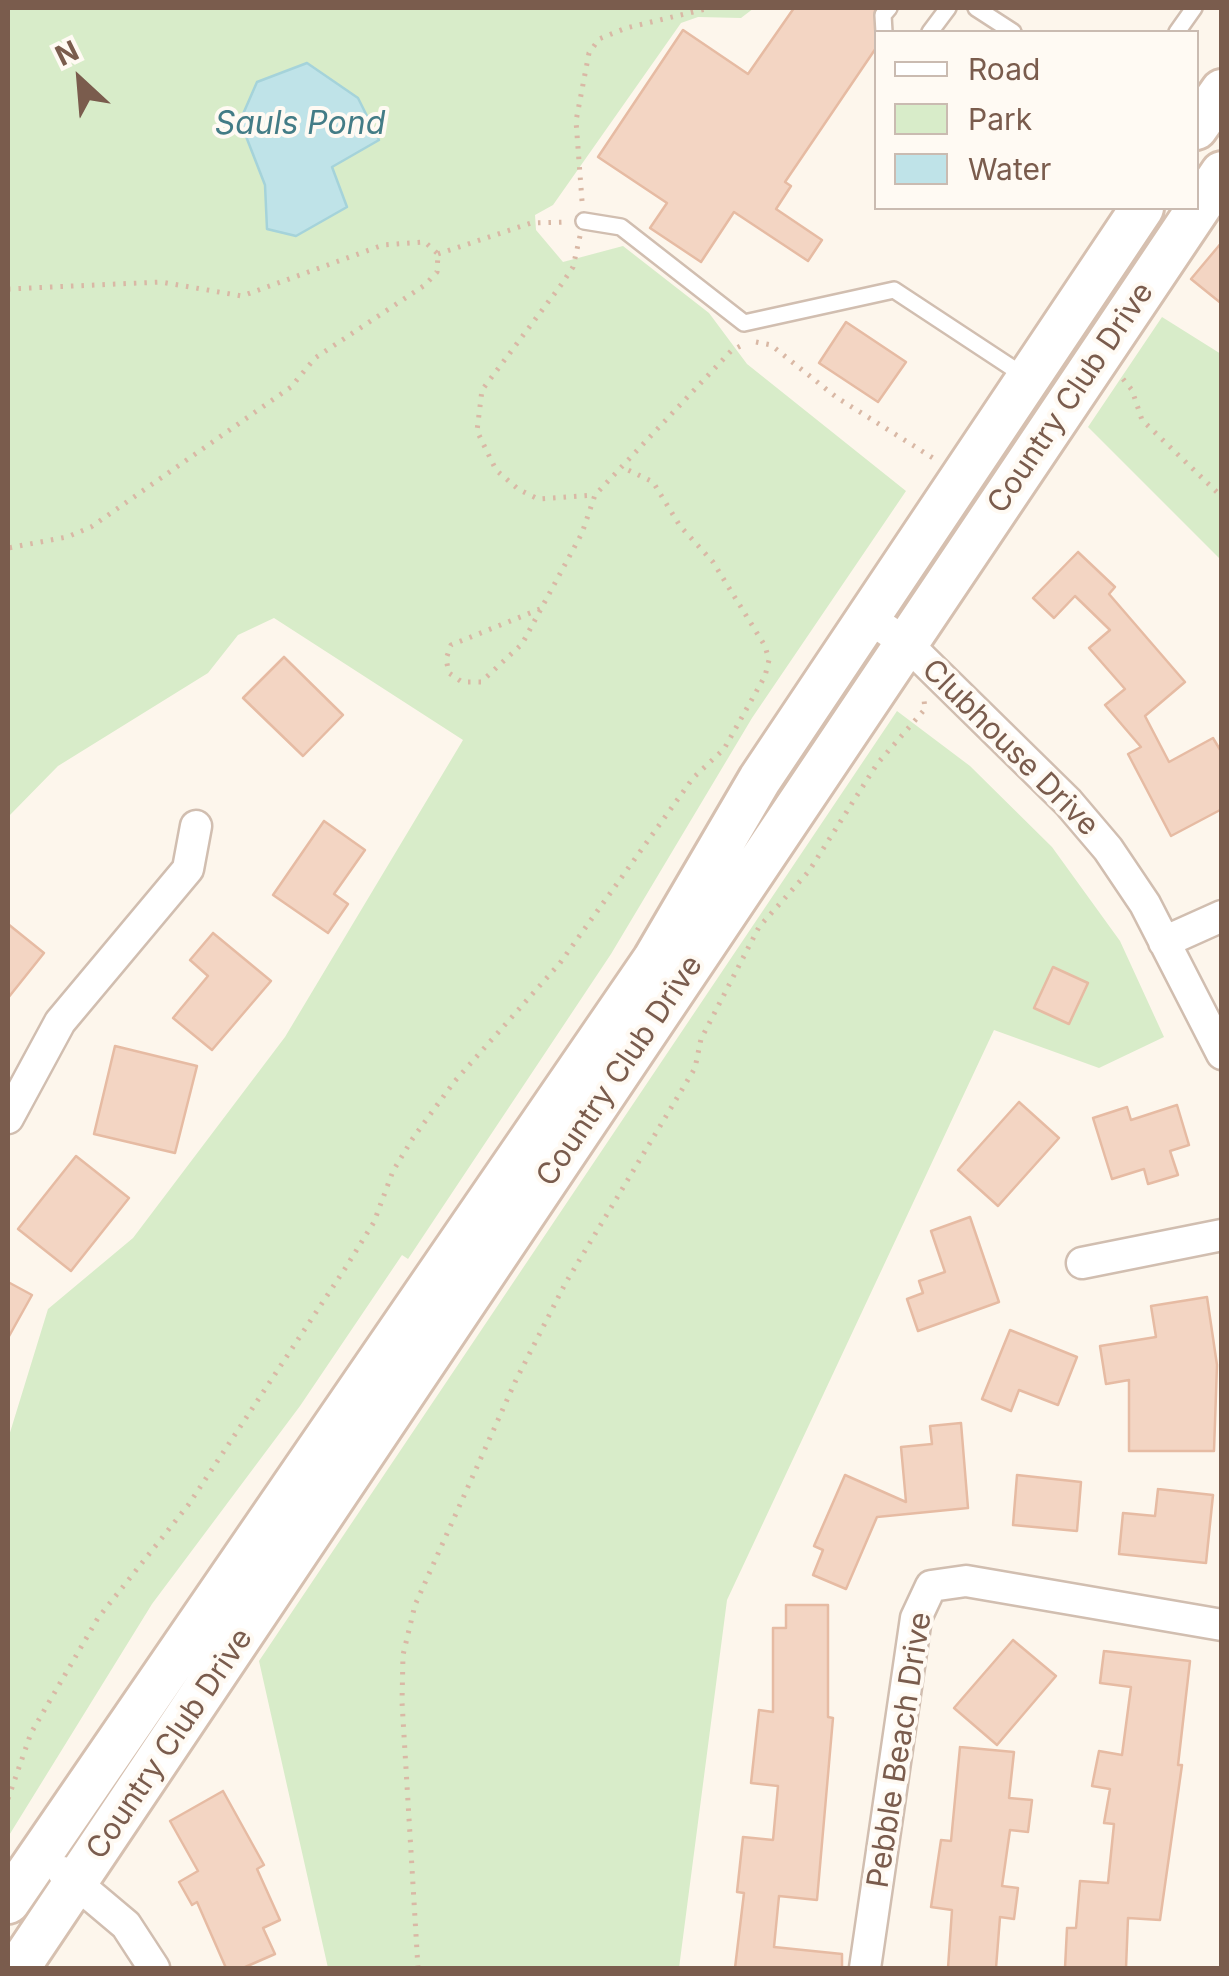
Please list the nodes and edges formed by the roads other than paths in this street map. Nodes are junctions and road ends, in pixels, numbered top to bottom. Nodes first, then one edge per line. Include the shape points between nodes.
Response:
1 (948, 8) edge
2 (976, 8) edge
3 (1194, 8) edge
4 (932, 30) edge
5 (1010, 30) edge
6 (1178, 30) edge
7 (1222, 173) edge
8 (1199, 209) edge
9 (1141, 210) edge
10 (1198, 210) edge
11 (584, 222) road end
12 (1026, 377) junction
13 (866, 616) junction
14 (914, 651) junction
15 (196, 826) dead end
16 (1222, 916) edge
17 (1164, 942) junction
18 (1222, 1054) edge
19 (8, 1118) edge
20 (1222, 1236) edge
21 (1082, 1263) dead end
22 (1222, 1625) edge
23 (40, 1856) junction
24 (77, 1883) junction
25 (8, 1902) edge
26 (18, 1968) edge
27 (154, 1968) edge
28 (865, 1968) edge

1 - 4 lane
2 - 5 lane
3 - 6 lane
7 - 8 main road, Country Club Drive
9 - 12 main road, Country Club Drive
10 - 14 main road, Country Club Drive
11 - 12 lane via 621,227 744,323 894,290
12 - 13 main road, Country Club Drive
13 - 14 street, Clubhouse Drive
13 - 23 main road, Country Club Drive via 654,960
14 - 17 street, Clubhouse Drive via 1068,802 1117,862
14 - 24 main road, Country Club Drive
15 - 19 street via 188,868 60,1022
16 - 17 street
17 - 18 street, Clubhouse Drive
20 - 21 street
22 - 28 street, Pebble Beach Drive via 966,1581 932,1586 916,1618
23 - 24 street
23 - 25 main road, Country Club Drive
24 - 26 main road, Country Club Drive
24 - 27 street via 126,1925

